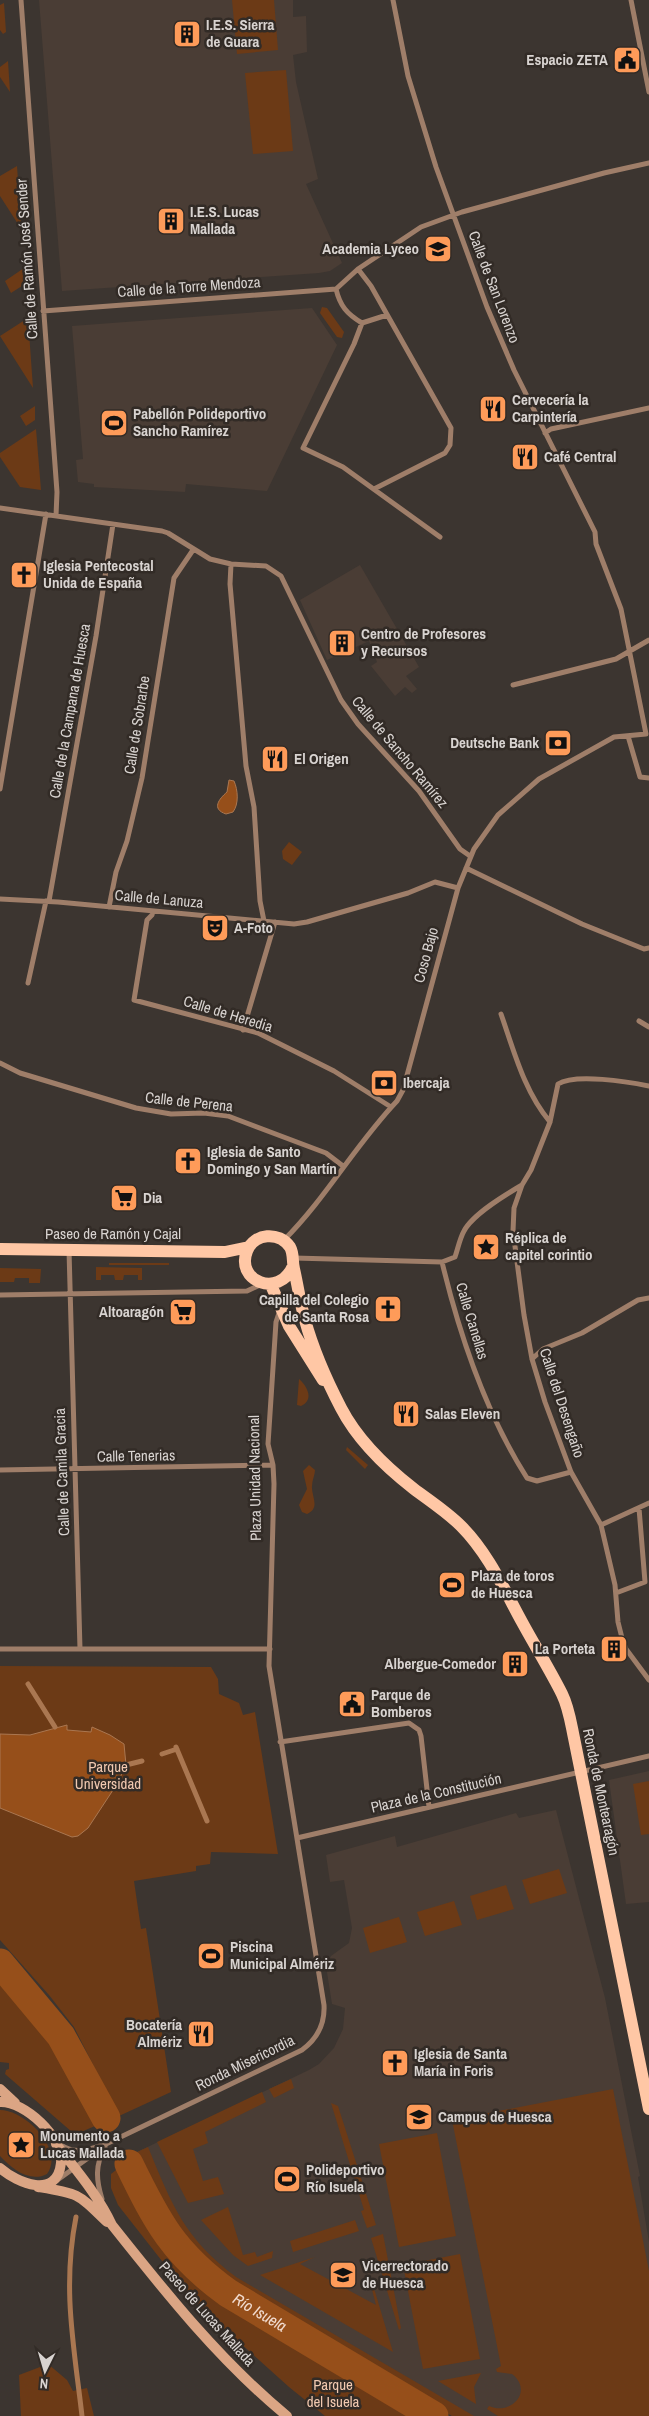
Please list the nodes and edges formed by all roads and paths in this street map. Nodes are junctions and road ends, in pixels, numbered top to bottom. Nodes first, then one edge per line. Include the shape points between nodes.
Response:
1 (21, 0) edge
2 (393, 0) edge
3 (631, 0) edge
4 (649, 92) edge
5 (649, 164) edge
6 (453, 215) junction
7 (358, 269) junction
8 (336, 289) junction
9 (43, 311) junction
10 (387, 315) junction
11 (362, 323) junction
12 (649, 408) edge
13 (545, 433) junction
14 (374, 489) junction
15 (0, 508) edge
16 (46, 514) junction
17 (56, 516) junction
18 (113, 524) junction
19 (440, 537) dead end
20 (193, 550) junction
21 (231, 564) junction
22 (649, 640) edge
23 (631, 651) junction
24 (513, 685) dead end
25 (646, 734) joint
26 (628, 736) junction
27 (649, 778) edge
28 (0, 789) edge
29 (470, 856) junction
30 (466, 868) junction
31 (458, 888) junction
32 (0, 899) edge
33 (48, 901) junction
34 (109, 907) junction
35 (153, 911) junction
36 (264, 921) junction
37 (275, 922) junction
38 (649, 948) edge
39 (28, 983) dead end
40 (501, 1014) dead end
41 (639, 1021) dead end
42 (649, 1027) edge
43 (243, 1030) junction
44 (0, 1063) edge
45 (649, 1086) edge
46 (391, 1107) junction
47 (550, 1122) junction
48 (343, 1166) junction
49 (522, 1185) junction
50 (284, 1241) junction
51 (249, 1247) junction
52 (0, 1249) edge
53 (69, 1250) junction
54 (225, 1252) junction
55 (245, 1261) junction
56 (293, 1262) junction
57 (442, 1262) junction
58 (266, 1284) junction
59 (0, 1295) edge
60 (69, 1295) junction
61 (649, 1298) edge
62 (281, 1307) junction
63 (532, 1358) junction
64 (340, 1405) junction
65 (273, 1465) junction
66 (0, 1470) edge
67 (75, 1470) junction
68 (571, 1472) junction
69 (649, 1503) edge
70 (639, 1508) junction
71 (601, 1525) junction
72 (616, 1593) junction
73 (0, 1649) edge
74 (80, 1649) junction
75 (270, 1650) junction
76 (649, 1680) edge
77 (280, 1742) junction
78 (649, 1756) edge
79 (581, 1773) junction
80 (428, 1807) junction
81 (297, 1838) junction
82 (0, 2089) edge
83 (1, 2101) edge
84 (20, 2107) junction
85 (649, 2109) edge
86 (54, 2141) junction
87 (106, 2144) junction
88 (0, 2168) edge
89 (75, 2168) junction
90 (0, 2176) edge
91 (18, 2180) junction
92 (40, 2186) junction
93 (106, 2211) junction
94 (112, 2225) junction
95 (287, 2416) edge

1 - 9 street, Calle de Ramón José Sender
2 - 6 street, Calle de San Lorenzo via 408,76
3 - 4 street
5 - 6 street
6 - 7 street via 421,227
6 - 13 street, Calle de San Lorenzo via 494,325
7 - 8 street
7 - 10 street
8 - 9 street, Calle de la Torre Mendoza
8 - 11 street via 340,303 349,315
9 - 17 street, Calle de Ramón José Sender via 57,492
10 - 11 street
10 - 14 street via 451,432 450,445 445,452
11 - 14 street via 303,448 343,467
12 - 13 street
13 - 23 street, Calle de San Lorenzo via 595,532 596,544 621,609
14 - 19 street
15 - 16 street
16 - 17 street
16 - 28 street
17 - 18 street
18 - 20 street via 162,531
18 - 33 street, Calle de la Campana de Huesca
20 - 21 street via 210,559
20 - 34 street, Calle de Sobrarbe via 174,578 142,778
21 - 29 street, Calle de Sancho Ramírez via 266,566 281,576 341,700 358,724 419,791 460,848
21 - 36 street via 246,766 254,807
22 - 23 street
23 - 24 street via 616,659
23 - 25 street, Calle de San Lorenzo
25 - 26 street, Coso Bajo
26 - 27 street via 640,777
26 - 29 street, Coso Bajo via 614,737 539,779 498,815
29 - 30 street, Coso Bajo
30 - 31 street, Coso Bajo
30 - 38 street via 604,933 644,949
31 - 37 street, Calle de Lanuza via 435,882 307,922
31 - 46 street, Coso Bajo via 409,1072 403,1090
32 - 33 street, Calle de Lanuza
33 - 34 street, Calle de Lanuza
33 - 39 street, Calle de la Campana de Huesca
34 - 35 street, Calle de Lanuza
35 - 36 street, Calle de Lanuza
35 - 43 street, Calle de Heredia via 147,920 134,1000
36 - 37 street, Calle de Lanuza
37 - 43 street
40 - 47 street via 524,1081 538,1108
41 - 42 street
43 - 46 street, Calle de Heredia via 258,1033 334,1071
44 - 48 street, Calle de Perena via 20,1073 136,1108 171,1114 228,1116 326,1153
45 - 47 street, Calle del Desengaño via 602,1080 564,1080 558,1084
46 - 48 street, Coso Bajo
47 - 49 street, Calle del Desengaño
48 - 50 street, Coso Bajo
49 - 57 street via 474,1219 464,1230 455,1257
49 - 63 street, Calle del Desengaño via 514,1208 514,1231
50 - 51 main road via 261,1237
50 - 56 main road via 292,1252
51 - 54 main road, Paseo de Ramón y Cajal
51 - 55 main road
52 - 53 main road, Paseo de Ramón y Cajal
53 - 54 main road, Paseo de Ramón y Cajal
53 - 60 street, Calle de Camila Gracia
54 - 55 main road, Paseo de Ramón y Cajal
55 - 58 main road via 248,1273
56 - 57 street
56 - 58 main road via 285,1279
56 - 64 main road via 305,1322
57 - 68 street, Calle Canellas via 463,1341 510,1452 527,1478 538,1481
58 - 60 street via 248,1291
58 - 62 main road
59 - 60 street
60 - 67 street, Calle de Camila Gracia
61 - 63 street via 638,1300 582,1333 543,1349
62 - 64 main road via 299,1344
62 - 65 street, Plaza Unidad Nacional via 276,1322 268,1444
63 - 68 street, Calle del Desengaño
64 - 79 main road, Ronda de Montearagón via 354,1428 394,1472 446,1512 488,1560 563,1695
65 - 67 street, Calle Tenerias
65 - 75 street, Plaza Unidad Nacional
66 - 67 street, Calle Tenerias
67 - 74 street, Calle de Camila Gracia
68 - 71 street, Calle del Desengaño
69 - 70 street
70 - 71 street
70 - 72 street via 646,1582
71 - 72 street, Calle del Desengaño
72 - 76 street, Calle del Desengaño via 618,1622 626,1649
73 - 74 street
74 - 75 street
75 - 77 street, Plaza Unidad Nacional via 269,1666
77 - 80 street via 409,1723 419,1730 421,1736
77 - 81 street, Ronda Misericordia
78 - 79 street, Plaza de la Constitución
79 - 80 street, Plaza de la Constitución
79 - 85 main road, Ronda de Montearagón
80 - 81 street, Plaza de la Constitución
81 - 87 street, Ronda Misericordia via 324,2005 323,2023 318,2034 302,2050
82 - 84 main road
83 - 84 main road
84 - 86 main road, Paseo de Lucas Mallada via 34,2117
86 - 87 street, Ronda Misericordia via 76,2151
86 - 89 main road, Paseo de Lucas Mallada
86 - 92 main road via 61,2162 59,2172 53,2180
87 - 89 street, Ronda Misericordia
87 - 93 street via 98,2160 97,2175
88 - 91 main road, Paseo de Lucas Mallada
89 - 92 street, Ronda Misericordia via 54,2182
89 - 93 main road, Paseo de Lucas Mallada
90 - 91 street
91 - 92 main road, Paseo de Lucas Mallada
92 - 94 main road, Paseo de Lucas Mallada via 74,2194 89,2203
93 - 94 main road, Paseo de Lucas Mallada
94 - 95 main road, Paseo de Lucas Mallada via 181,2312 250,2384

